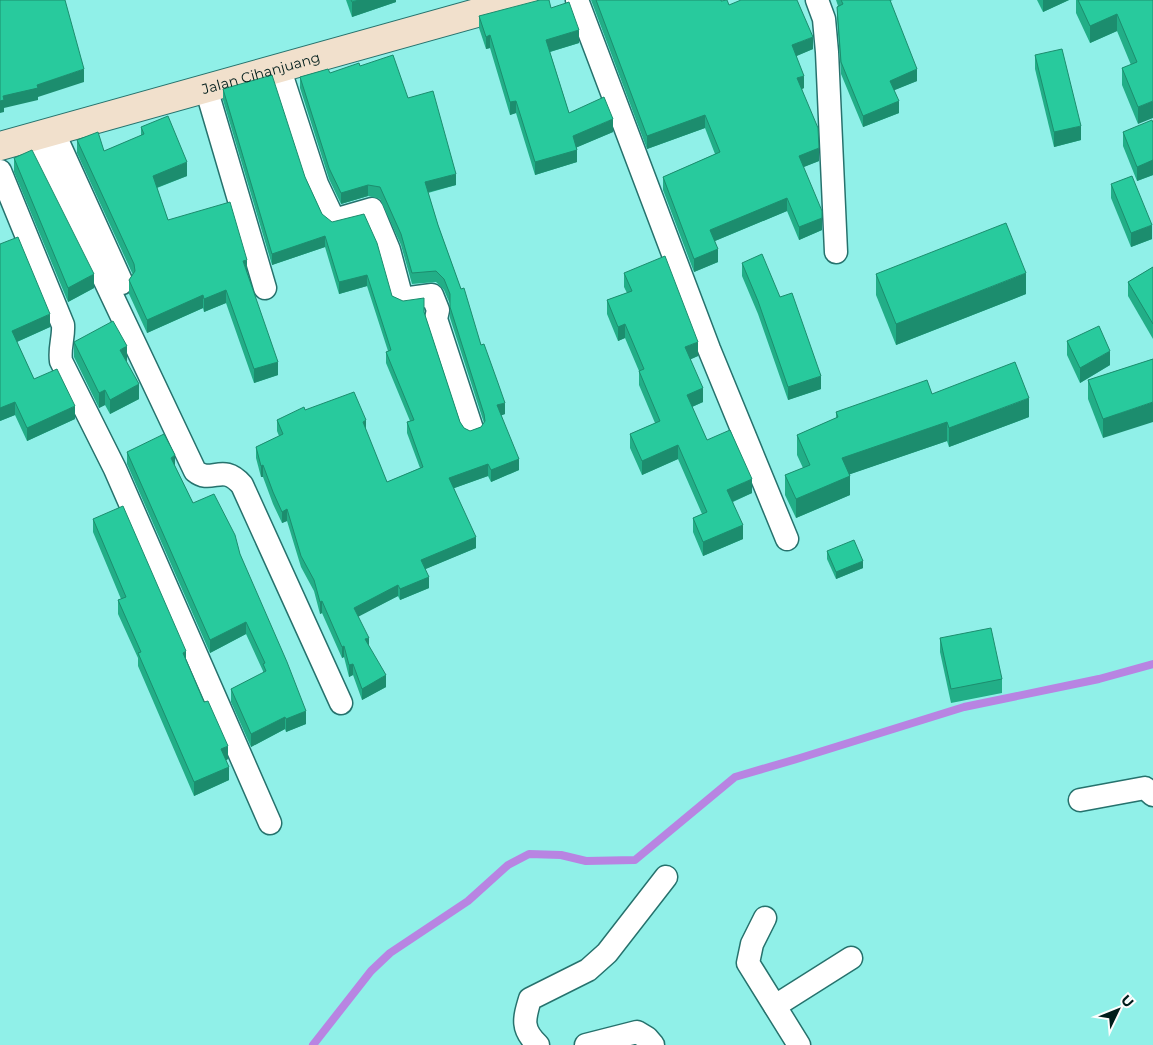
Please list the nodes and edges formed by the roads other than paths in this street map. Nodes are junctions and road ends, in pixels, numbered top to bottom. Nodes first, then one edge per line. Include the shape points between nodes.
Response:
1 (524, 0) edge
2 (577, 0) edge
3 (817, 0) edge
4 (279, 67) junction
5 (206, 88) junction
6 (45, 133) junction
7 (0, 146) edge
8 (0, 171) edge
9 (836, 252) dead end
10 (122, 283) dead end
11 (265, 288) dead end
12 (472, 429) edge
13 (787, 539) dead end
14 (341, 703) dead end
15 (1153, 795) edge
16 (1080, 800) dead end
17 (270, 823) dead end
18 (666, 877) dead end
19 (764, 918) dead end
20 (851, 958) dead end
21 (775, 1006) junction
22 (538, 1045) edge
23 (586, 1045) edge
24 (652, 1045) edge
25 (799, 1045) edge

1 - 4 main road, Jalan Cihanjuang
2 - 13 street via 709,349
3 - 9 street via 824,20 827,52
4 - 5 main road, Jalan Cihanjuang
4 - 12 street via 317,184 334,220 372,209 389,250 402,300 432,295 438,310 438,328
5 - 6 main road, Jalan Cihanjuang
5 - 11 street
6 - 7 main road, Jalan Cihanjuang
6 - 10 street
6 - 14 street via 194,471 208,476 227,473 242,485
8 - 17 street via 63,325 59,350 61,361 115,469
15 - 16 street via 1145,788
18 - 22 street via 607,953 588,970 530,999 524,1018 528,1036
19 - 21 street via 752,944 748,964
20 - 21 street
21 - 25 street
23 - 24 street via 636,1032

